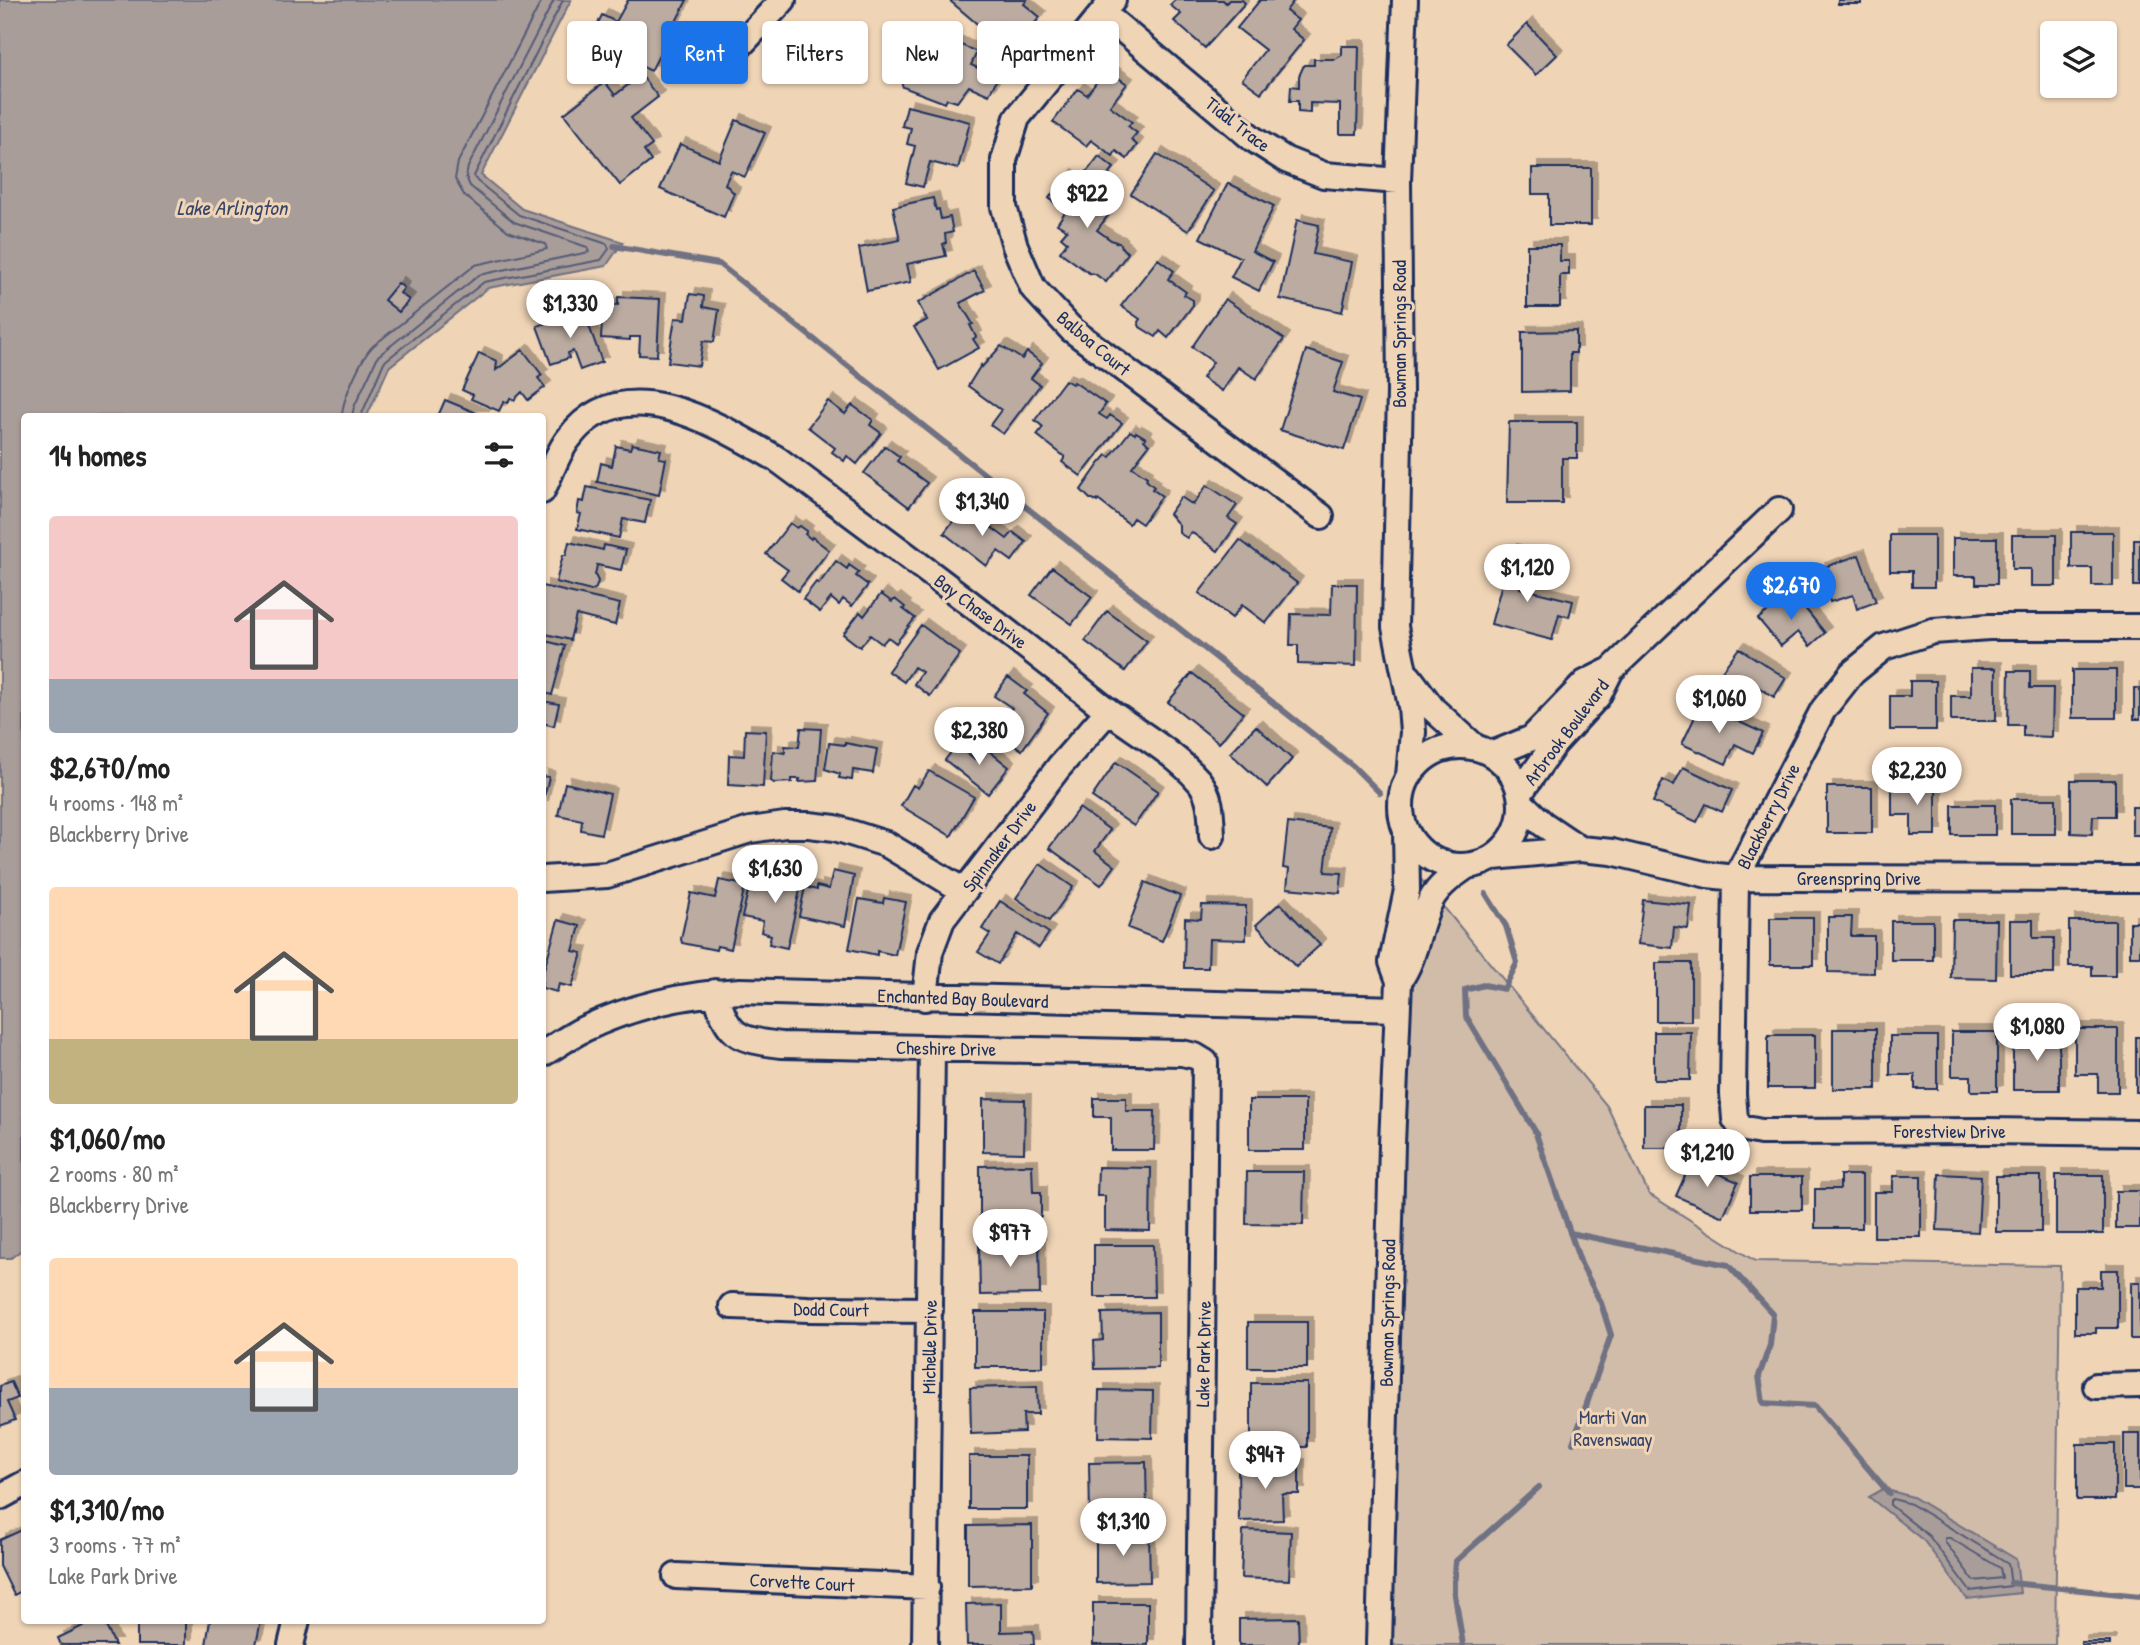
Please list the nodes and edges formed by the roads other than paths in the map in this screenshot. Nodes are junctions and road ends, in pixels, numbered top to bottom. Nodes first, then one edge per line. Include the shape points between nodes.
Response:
1 (783, 0) edge
2 (1405, 0) edge
3 (1108, 6) edge
4 (748, 37) edge
5 (1398, 181) junction
6 (546, 483) edge
7 (1779, 510) dead end
8 (1321, 516) dead end
9 (2140, 627) edge
10 (1403, 668) junction
11 (1611, 670) junction
12 (1108, 711) junction
13 (1484, 751) junction
14 (1409, 776) junction
15 (1521, 799) junction
16 (1406, 831) junction
17 (1212, 836) dead end
18 (1580, 849) junction
19 (1494, 857) junction
20 (1467, 866) junction
21 (1736, 878) junction
22 (546, 879) edge
23 (2140, 879) edge
24 (964, 891) junction
25 (1399, 981) junction
26 (715, 992) junction
27 (925, 998) junction
28 (1397, 1009) junction
29 (932, 1048) junction
30 (546, 1052) edge
31 (1205, 1062) joint
32 (1761, 1132) joint
33 (2140, 1133) edge
34 (732, 1306) dead end
35 (930, 1310) junction
36 (2140, 1385) edge
37 (2096, 1386) dead end
38 (21, 1486) edge
39 (0, 1497) edge
40 (677, 1576) dead end
41 (927, 1587) junction
42 (295, 1624) edge
43 (291, 1645) edge
44 (925, 1645) edge
45 (1199, 1645) edge
46 (1379, 1645) edge

1 - 4 street
2 - 5 street, Bowman Springs Road
3 - 5 street, Tidal Trace via 1253,139 1286,160 1324,175
3 - 8 street, Balboa Court via 1017,118 1004,160 1004,207 1015,246 1034,288 1072,330
5 - 10 street, Bowman Springs Road via 1395,627
6 - 12 street, Bay Chase Drive via 567,440 597,411 640,402 674,409 777,459
7 - 11 street, Arbrook Boulevard
9 - 21 street, Blackberry Drive via 1933,631 1884,647 1852,673 1823,710
10 - 13 street, Bowman Springs Road via 1433,709
10 - 14 street, Bowman Springs Road via 1413,732
11 - 13 street, Arbrook Boulevard via 1585,683 1532,738
11 - 15 street, Arbrook Boulevard via 1598,696 1555,744
12 - 17 street, Bay Chase Drive via 1200,782 1208,795
12 - 24 street, Spinnaker Drive
13 - 14 street via 1456,746 1437,750
13 - 15 street via 1508,767
14 - 16 street via 1402,794
15 - 18 street, Greenspring Drive via 1543,824
15 - 19 street via 1519,824 1509,843
16 - 20 street via 1434,860
16 - 25 street, Bowman Springs Road via 1407,890 1392,962
18 - 19 street, Greenspring Drive
18 - 21 street, Greenspring Drive
19 - 20 street
20 - 25 street, Bowman Springs Road via 1432,898 1409,967
21 - 23 street, Greenspring Drive
21 - 32 street, Blackberry Drive via 1735,1119 1741,1128
22 - 24 street via 607,875 750,830 809,825 886,844
24 - 27 street, Spinnaker Drive via 942,920 930,951
25 - 28 street, Bowman Springs Road
26 - 27 street, Enchanted Bay Boulevard
26 - 29 street, Cheshire Drive via 723,1017 735,1034 755,1042
26 - 30 street, Enchanted Bay Boulevard via 626,1012 583,1029
27 - 28 street, Enchanted Bay Boulevard
28 - 46 street, Bowman Springs Road
29 - 31 street, Cheshire Drive via 1182,1054
29 - 35 street, Michelle Drive
31 - 45 street, Lake Park Drive
32 - 33 street, Forestview Drive
34 - 35 street, Dodd Court
35 - 41 street, Michelle Drive
36 - 37 street
38 - 39 street
40 - 41 street, Corvette Court
41 - 44 street, Michelle Drive
42 - 43 street

